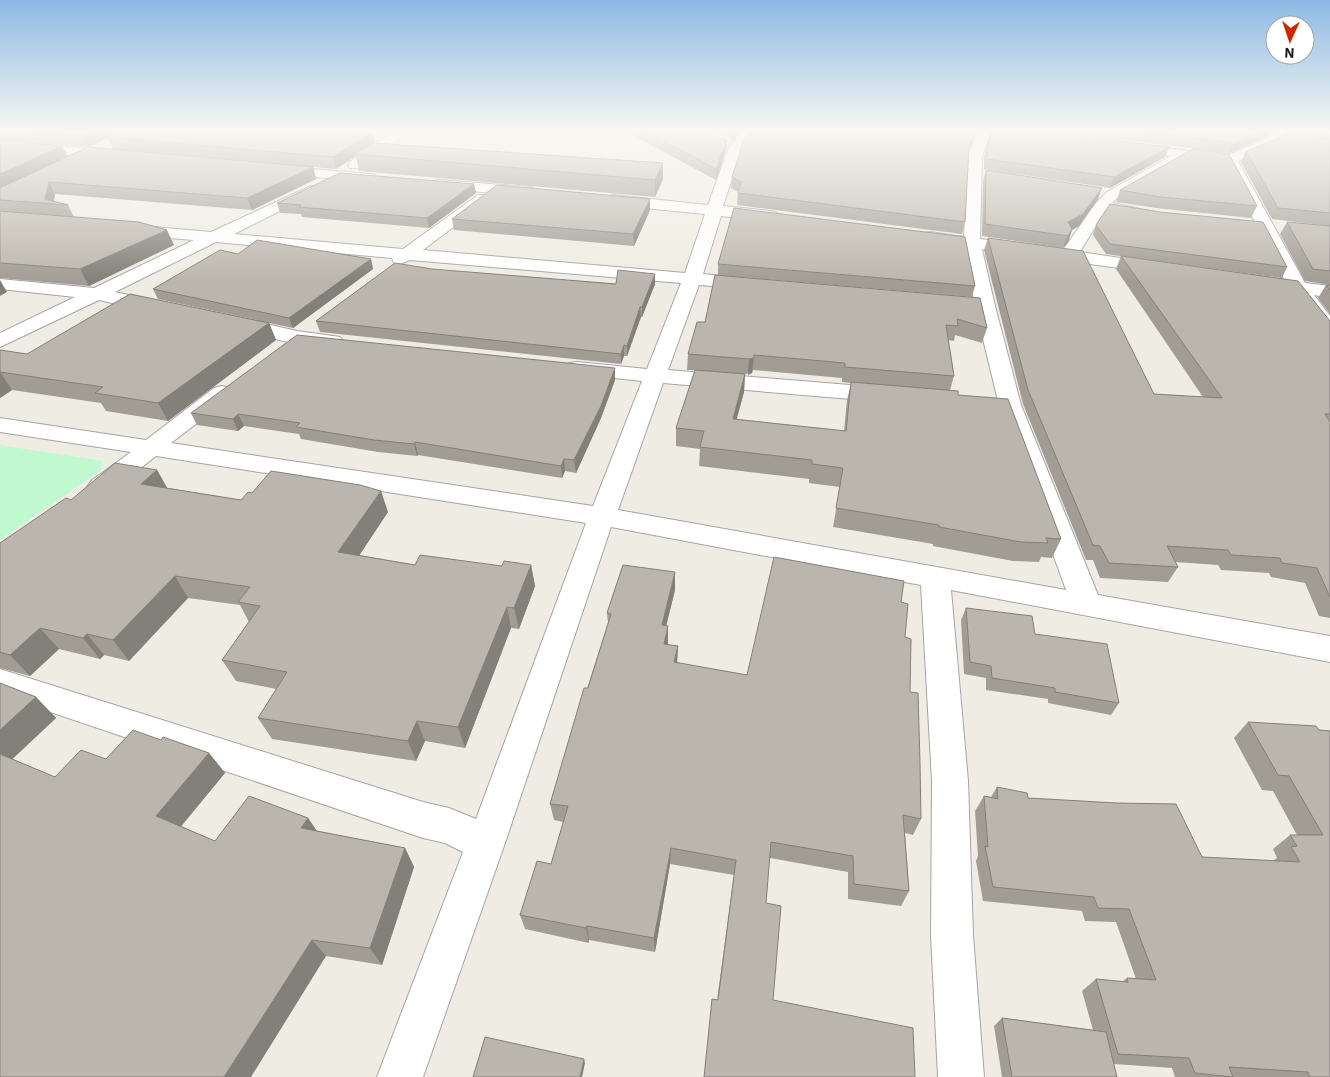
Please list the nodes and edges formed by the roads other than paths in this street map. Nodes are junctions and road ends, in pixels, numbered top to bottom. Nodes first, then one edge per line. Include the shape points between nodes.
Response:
1 (328, 181) edge
2 (724, 181) edge
3 (979, 181) edge
4 (1134, 181) edge
5 (1242, 181) edge
6 (418, 182) edge
7 (495, 189) junction
8 (543, 194) edge
9 (1103, 198) junction
10 (600, 199) edge
11 (716, 209) junction
12 (1156, 216) edge
13 (785, 218) edge
14 (1249, 224) edge
15 (1266, 226) junction
16 (1284, 228) edge
17 (117, 229) edge
18 (913, 235) edge
19 (214, 238) junction
20 (972, 242) junction
21 (406, 254) junction
22 (1071, 256) junction
23 (1170, 270) edge
24 (383, 272) edge
25 (692, 279) junction
26 (1249, 281) edge
27 (0, 284) edge
28 (770, 286) edge
29 (1298, 288) junction
30 (1330, 292) edge
31 (96, 294) junction
32 (172, 310) edge
33 (323, 318) edge
34 (219, 320) edge
35 (1330, 329) edge
36 (297, 337) junction
37 (0, 341) edge
38 (356, 343) edge
39 (274, 354) edge
40 (559, 366) edge
41 (656, 376) junction
42 (236, 382) edge
43 (902, 396) edge
44 (0, 424) edge
45 (150, 448) junction
46 (80, 501) edge
47 (602, 516) junction
48 (935, 576) junction
49 (1087, 605) junction
50 (1330, 649) edge
51 (0, 682) edge
52 (486, 842) junction
53 (400, 1077) edge
54 (961, 1077) edge

1 - 19 street
2 - 11 street
3 - 20 street
4 - 9 street
5 - 15 street
6 - 7 street
7 - 8 street
7 - 21 street
9 - 12 street
9 - 22 street
10 - 11 street
11 - 13 street
11 - 25 street
14 - 15 street
15 - 16 street
15 - 29 street
17 - 19 street
18 - 20 street
19 - 21 street
19 - 31 street
20 - 22 street
20 - 49 street via 975,305 1000,404
21 - 24 street
21 - 25 street
22 - 23 street
25 - 28 street
25 - 41 street
26 - 29 street
27 - 31 street
29 - 30 street
29 - 35 street
31 - 32 street
31 - 37 street
33 - 36 street
34 - 36 street
36 - 38 street
36 - 39 street
40 - 41 street
41 - 43 street
41 - 47 street
42 - 45 street
44 - 45 street
45 - 46 street
45 - 47 street
47 - 48 street
47 - 52 street
48 - 49 street
48 - 54 street via 950,781 952,935
49 - 50 street
51 - 52 street via 423,820 450,826
52 - 53 street

